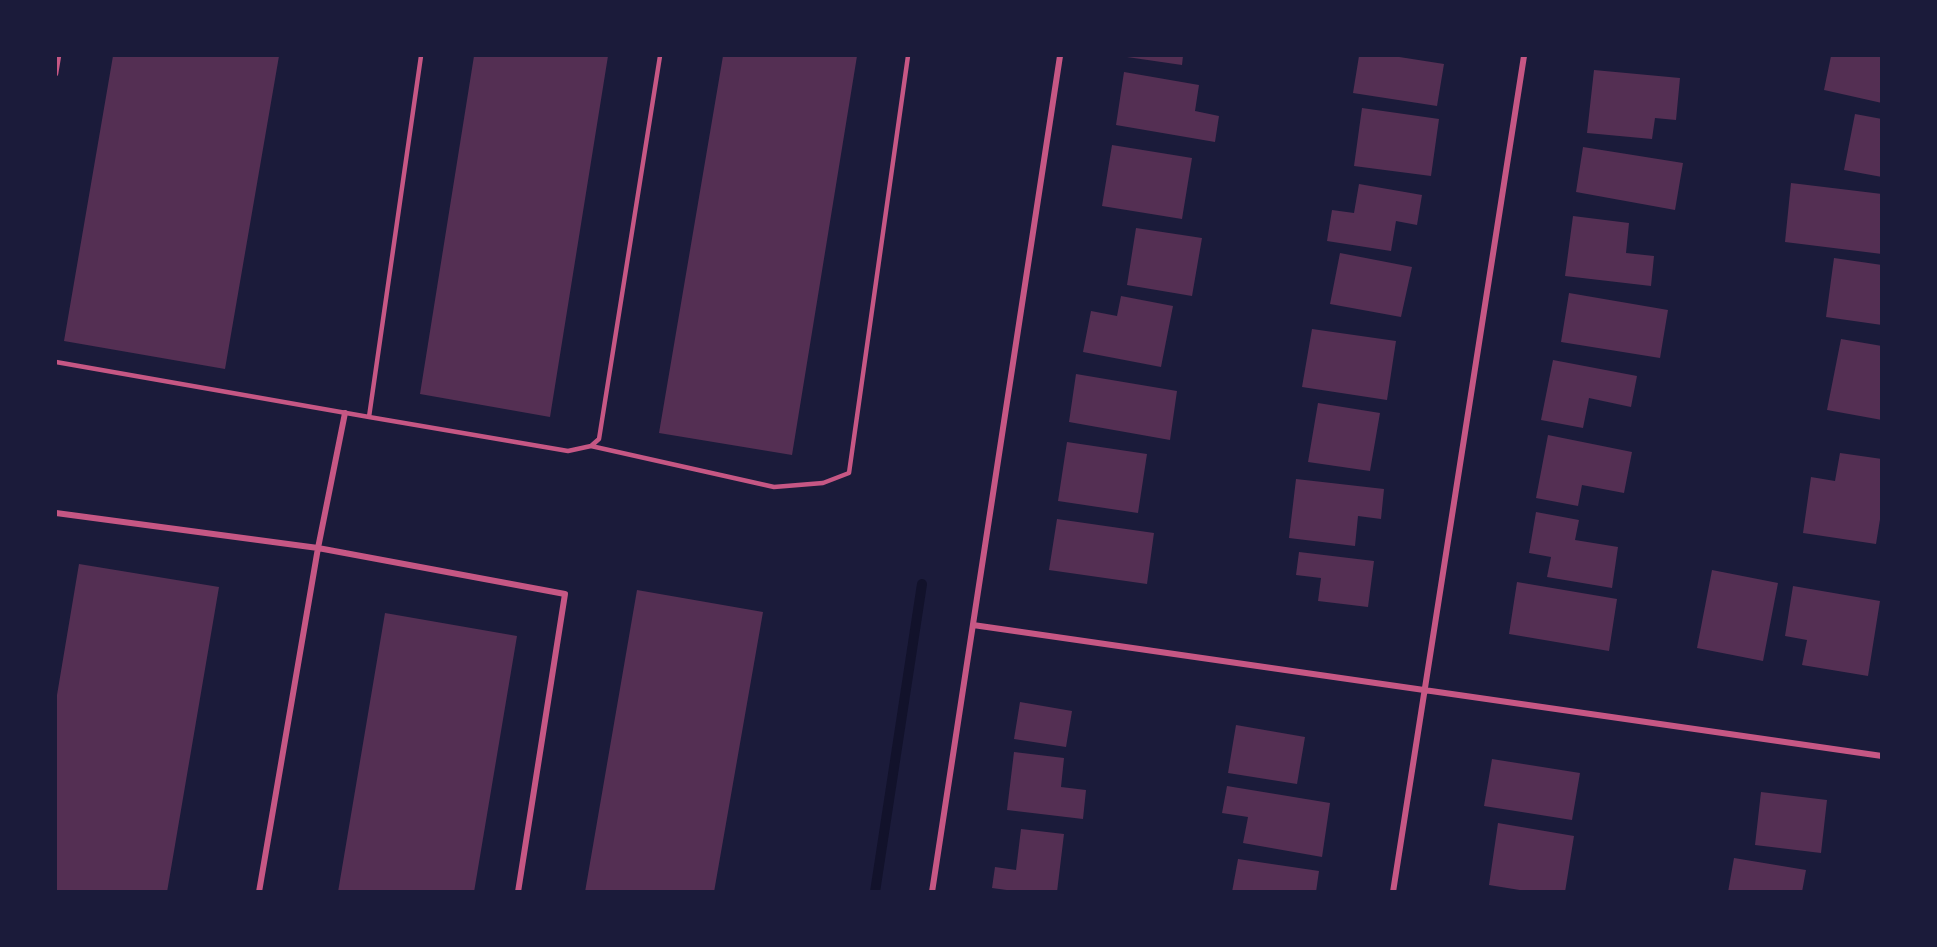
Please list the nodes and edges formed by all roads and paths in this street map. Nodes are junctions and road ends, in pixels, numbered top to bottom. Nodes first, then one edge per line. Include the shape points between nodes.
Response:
1 (58, 56) edge
2 (421, 56) edge
3 (660, 56) edge
4 (908, 56) edge
5 (1060, 56) edge
6 (1524, 56) edge
7 (56, 74) edge
8 (56, 362) edge
9 (345, 413) junction
10 (369, 417) junction
11 (591, 446) junction
12 (56, 513) edge
13 (318, 548) junction
14 (973, 625) junction
15 (1426, 690) junction
16 (1881, 756) edge
17 (259, 891) edge
18 (518, 891) edge
19 (932, 891) edge
20 (1393, 891) edge

1 - 7 lane
2 - 10 lane
3 - 11 lane via 599,439
4 - 11 lane via 849,473 823,483 774,487
5 - 14 street
6 - 15 street
8 - 9 lane
9 - 10 lane
9 - 13 street
10 - 11 lane via 568,451
12 - 13 street
13 - 17 street
13 - 18 street via 565,594
14 - 15 street
14 - 19 street
15 - 16 street
15 - 20 street

